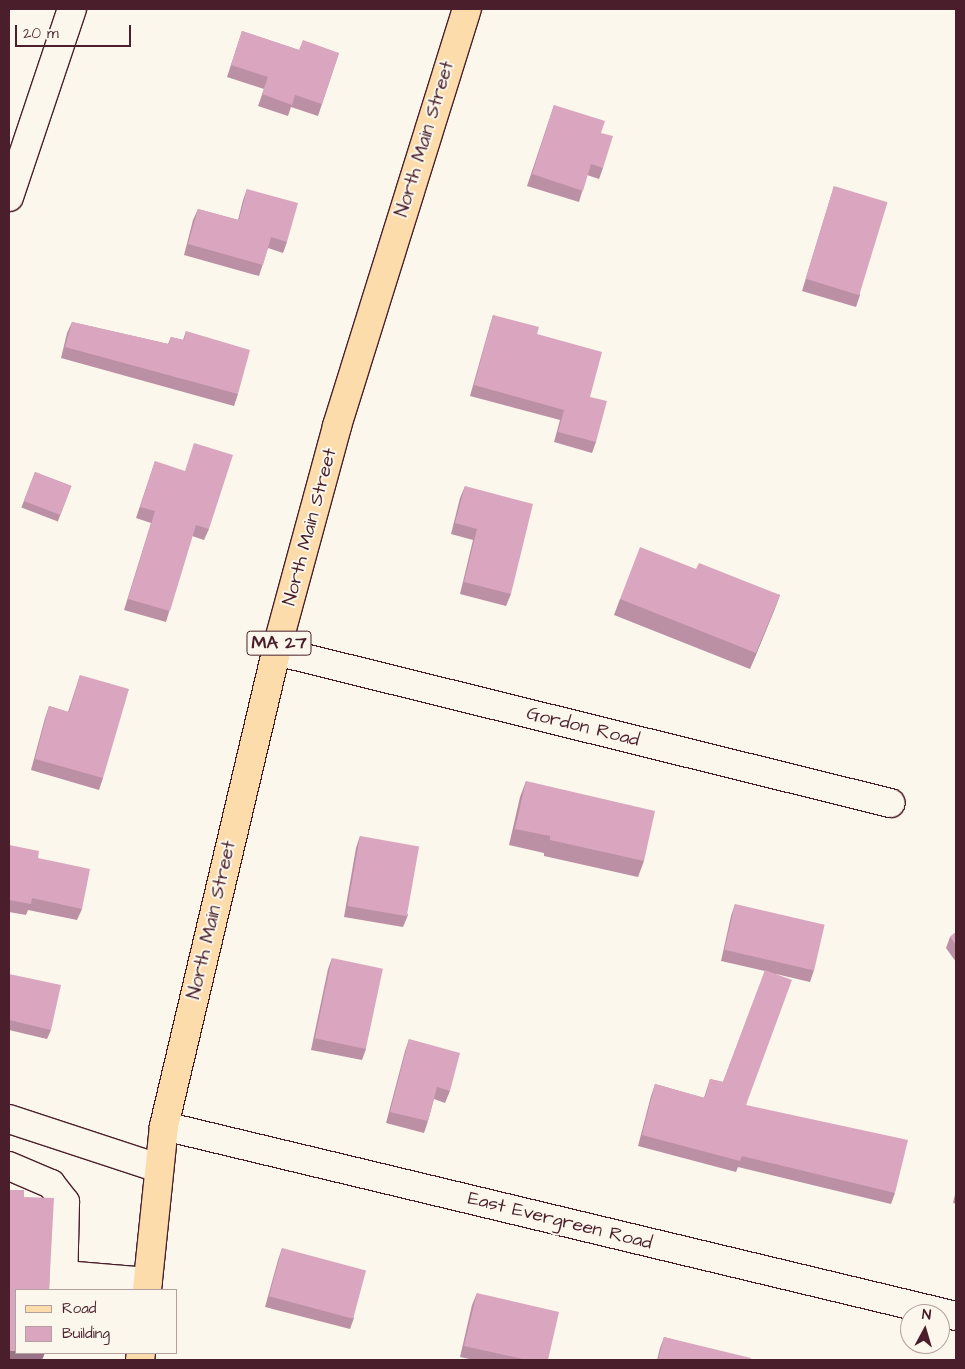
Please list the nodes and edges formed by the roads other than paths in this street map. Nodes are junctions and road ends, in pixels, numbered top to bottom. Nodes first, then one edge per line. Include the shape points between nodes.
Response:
1 (72, 9) edge
2 (467, 9) edge
3 (9, 197) edge
4 (276, 651) junction
5 (890, 803) dead end
6 (9, 1119) edge
7 (164, 1126) junction
8 (9, 1166) edge
9 (158, 1168) junction
10 (64, 1283) edge
11 (147, 1286) edge
12 (956, 1316) edge

1 - 3 street
2 - 4 main road, North Main Street / MA 27 via 337,426
4 - 5 street, Gordon Road
4 - 7 main road, North Main Street / MA 27
6 - 9 street
7 - 9 main road, North Main Street / MA 27
7 - 12 street, East Evergreen Road
8 - 10 street via 51,1184 65,1202
9 - 11 main road, North Main Street / MA 27
10 - 11 street

